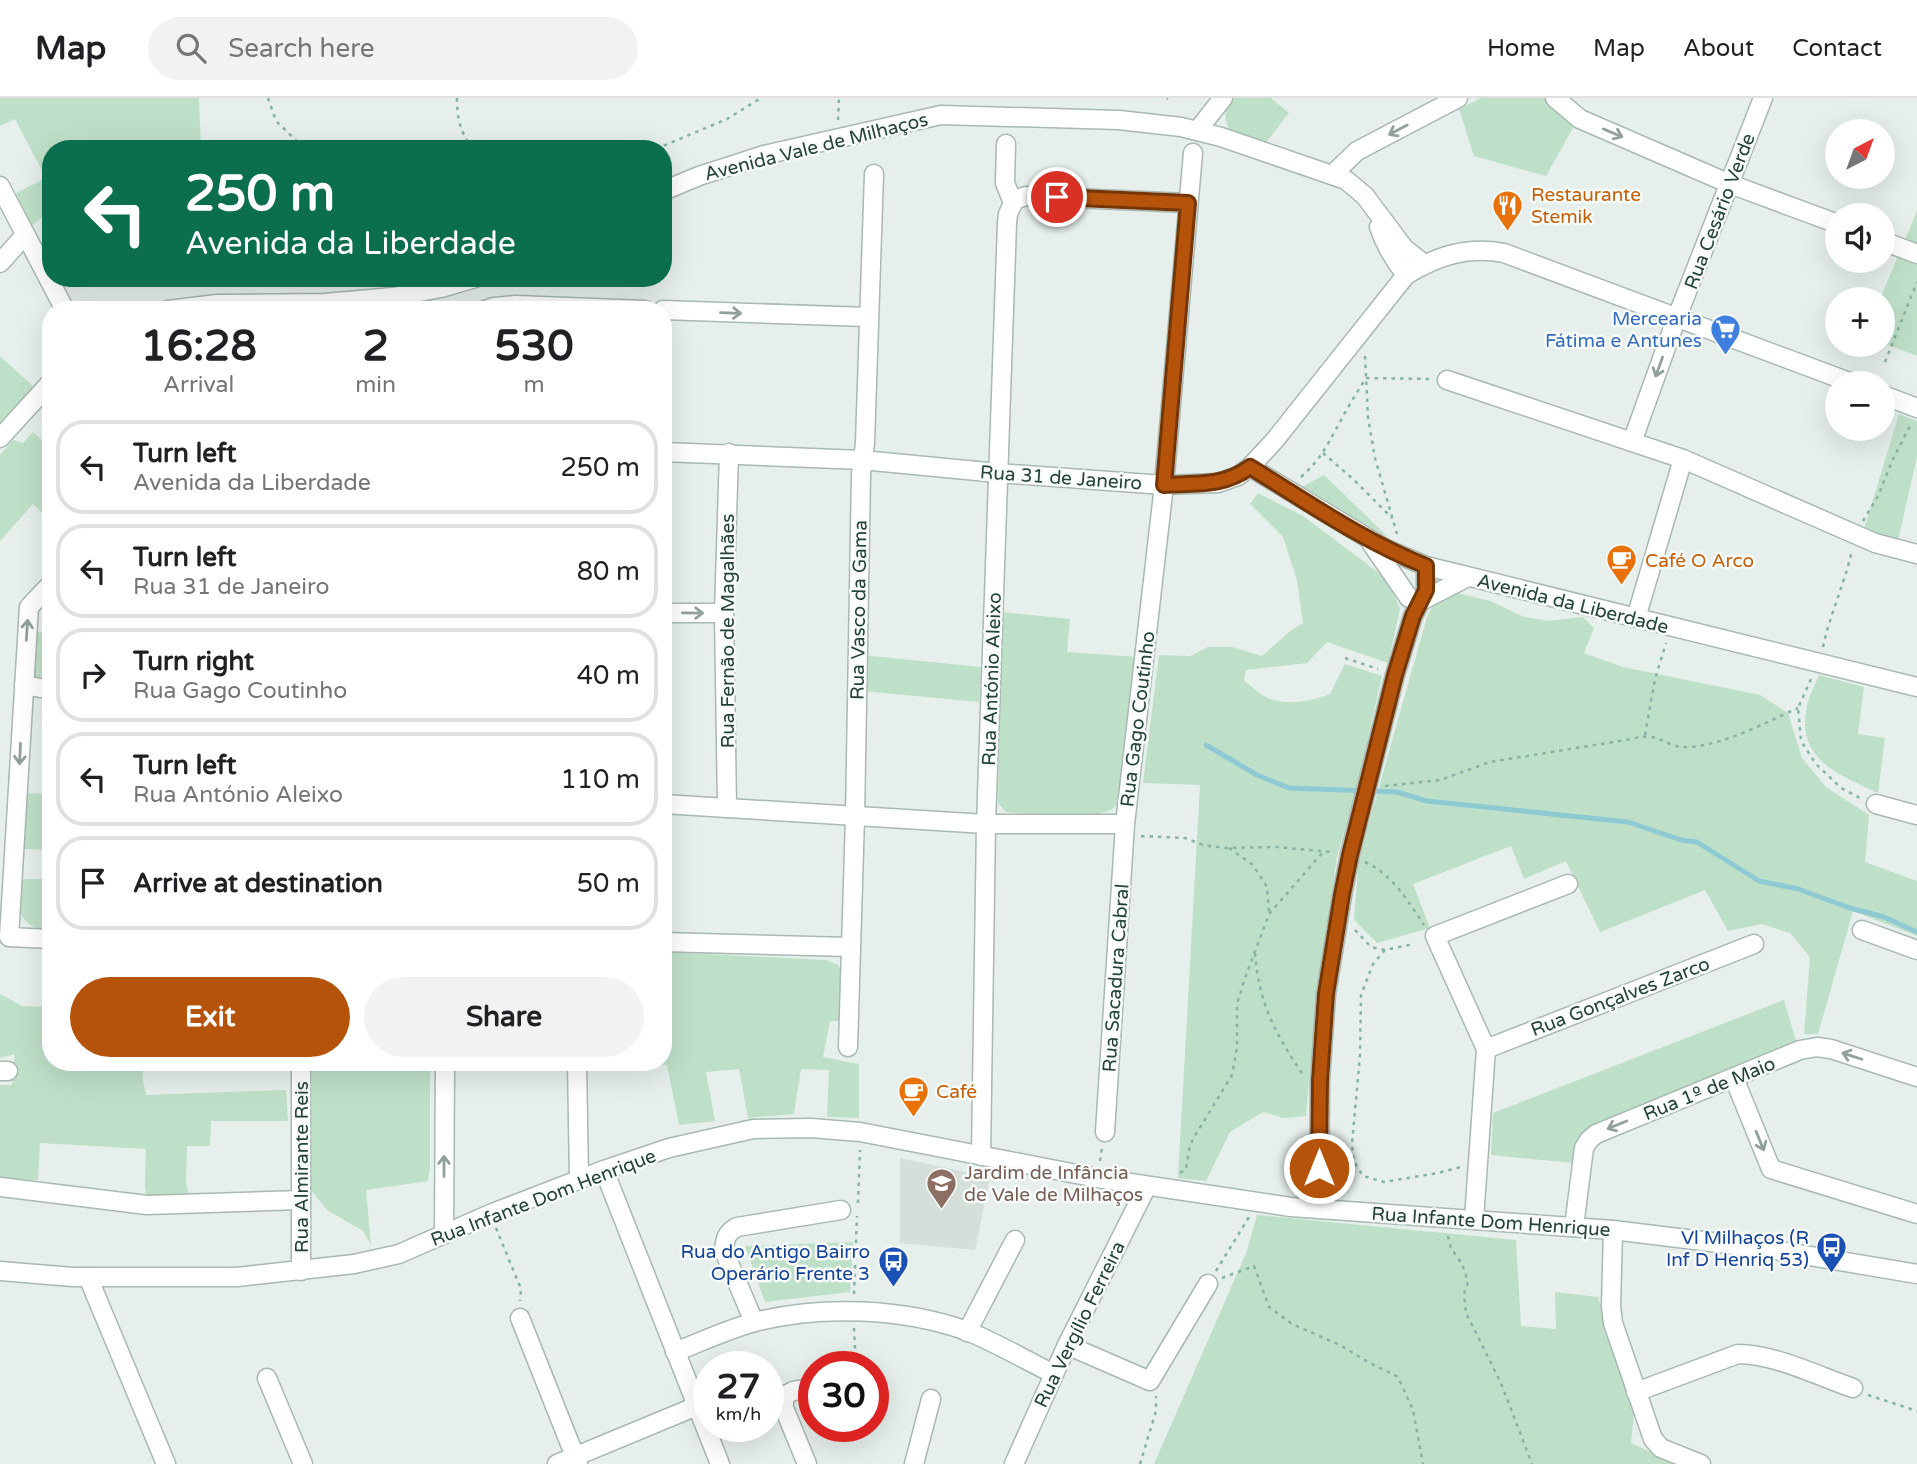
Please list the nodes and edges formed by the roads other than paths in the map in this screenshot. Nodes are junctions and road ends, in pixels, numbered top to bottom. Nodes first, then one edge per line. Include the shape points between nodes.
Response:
1 (1223, 98) edge
2 (1458, 98) edge
3 (1555, 98) edge
4 (1763, 98) edge
5 (1197, 131) junction
6 (1006, 144) dead end
7 (1193, 153) dead end
8 (874, 174) dead end
9 (1332, 175) junction
10 (1730, 184) junction
11 (0, 186) edge
12 (672, 187) edge
13 (1013, 203) junction
14 (1188, 203) junction
15 (1371, 206) junction
16 (1825, 219) edge
17 (25, 235) junction
18 (1895, 246) edge
19 (1917, 254) edge
20 (0, 263) edge
21 (1424, 264) junction
22 (42, 267) edge
23 (1406, 275) junction
24 (444, 287) edge
25 (348, 301) edge
26 (672, 310) edge
27 (868, 317) junction
28 (1677, 317) junction
29 (1825, 373) edge
30 (1447, 380) road end
31 (42, 392) edge
32 (1895, 400) edge
33 (1917, 408) edge
34 (0, 438) edge
35 (1632, 442) junction
36 (672, 452) edge
37 (729, 453) junction
38 (1683, 459) junction
39 (862, 460) junction
40 (1250, 467) junction
41 (998, 473) junction
42 (1164, 485) junction
43 (1366, 538) junction
44 (1917, 554) edge
45 (1426, 566) junction
46 (1468, 577) junction
47 (42, 593) edge
48 (1414, 605) junction
49 (672, 612) edge
50 (724, 614) junction
51 (1636, 618) junction
52 (24, 685) junction
53 (1917, 687) edge
54 (42, 688) edge
55 (1876, 804) road end
56 (672, 805) edge
57 (727, 808) junction
58 (1917, 815) edge
59 (855, 817) junction
60 (986, 824) junction
61 (1124, 830) junction
62 (1568, 884) dead end
63 (1862, 930) dead end
64 (42, 939) edge
65 (672, 942) edge
66 (1754, 944) dead end
67 (850, 947) junction
68 (1917, 950) edge
69 (848, 1046) dead end
70 (1486, 1049) junction
71 (301, 1071) edge
72 (444, 1071) edge
73 (577, 1071) edge
74 (1917, 1077) edge
75 (1734, 1078) junction
76 (1105, 1132) road end
77 (981, 1156) junction
78 (604, 1170) junction
79 (579, 1180) junction
80 (1147, 1186) junction
81 (0, 1187) edge
82 (301, 1200) junction
83 (1319, 1208) junction
84 (841, 1210) dead end
85 (1917, 1214) edge
86 (1474, 1219) junction
87 (1574, 1227) junction
88 (1613, 1230) junction
89 (444, 1234) junction
90 (1015, 1240) dead end
91 (0, 1271) edge
92 (301, 1271) junction
93 (1917, 1274) edge
94 (88, 1277) junction
95 (1208, 1284) road end
96 (520, 1318) dead end
97 (754, 1322) junction
98 (967, 1332) junction
99 (1067, 1345) junction
100 (674, 1352) junction
101 (1054, 1374) junction
102 (267, 1378) dead end
103 (1853, 1388) road end
104 (798, 1390) edge
105 (1636, 1392) junction
106 (693, 1395) edge
107 (931, 1399) dead end
108 (693, 1408) edge
109 (712, 1442) edge
110 (577, 1460) edge
111 (166, 1464) edge
112 (303, 1464) edge
113 (557, 1464) edge
114 (720, 1464) edge
115 (807, 1464) edge
116 (914, 1464) edge
117 (1014, 1464) edge
118 (1701, 1464) edge

1 - 5 street
2 -> 9 street via 1357,151
3 -> 10 street via 1580,119
4 - 10 street, Rua Cesário Verde
5 - 9 street, Avenida Vale de Milhaços
5 - 12 street, Avenida Vale de Milhaços via 1119,120 941,115 742,161
6 - 13 street, Rua António Aleixo via 1005,183
7 - 14 street, Rua Gago Coutinho
8 - 27 street, Rua Vasco da Gama
9 - 15 street, Avenida Vale de Milhaços via 1346,180
10 - 16 street
10 - 28 street, Rua Cesário Verde
11 - 17 street
13 - 14 street via 1026,196
13 - 41 street, Rua António Aleixo via 1007,223
14 - 42 street, Rua Gago Coutinho
15 - 21 street, Avenida Vale de Milhaços via 1404,248
15 - 23 street, Avenida Vale de Milhaços via 1383,240
17 - 20 street
17 - 22 street
18 - 19 street
21 - 23 street
21 - 28 street via 1457,252 1504,253
23 - 40 street, Rua 31 de Janeiro
24 - 25 street
26 -> 27 street
27 - 39 street, Rua Vasco da Gama
28 - 29 street
28 -> 35 street, Rua Cesário Verde
30 - 35 street
31 - 34 street
32 - 33 street
35 - 38 street
36 - 37 street, Rua 31 de Janeiro
37 - 39 street, Rua 31 de Janeiro
37 - 50 street, Rua Fernão de Magalhães
38 - 44 street via 1875,543
38 - 51 street
39 - 41 street, Rua 31 de Janeiro
39 - 59 street, Rua Vasco da Gama
40 - 42 street, Rua 31 de Janeiro via 1218,483
40 - 43 street, Avenida da Liberdade
41 - 42 street, Rua 31 de Janeiro
41 - 60 street, Rua António Aleixo
42 - 61 street, Rua Gago Coutinho
43 - 45 street, Avenida da Liberdade
43 - 48 street
45 - 46 street, Avenida da Liberdade
45 - 48 street via 1427,583
46 - 48 street
46 - 51 street, Avenida da Liberdade
52 -> 47 street via 29,607
48 - 83 street via 1350,855 1326,994
49 -> 50 street
50 - 57 street, Rua Fernão de Magalhães
51 - 53 street, Avenida da Liberdade
52 - 54 street
52 -> 64 street via 9,937
55 - 58 street
56 - 57 street, Rua Gago Coutinho
57 - 59 street, Rua Gago Coutinho
59 - 60 street, Rua Gago Coutinho
59 - 67 street, Rua Vasco da Gama
60 - 61 street, Rua Gago Coutinho
60 - 77 street, Rua António Aleixo
61 - 76 street, Rua Sacadura Cabral
62 - 70 street via 1435,936
63 - 68 street
65 - 67 street
66 - 70 street, Rua Gonçalves Zarco
67 - 69 street, Rua Vasco da Gama
70 - 86 street
71 - 82 street, Rua Almirante Reis
89 -> 72 street
73 - 79 street
74 -> 75 street, Rua 1º de Maio via 1817,1047
75 -> 85 street via 1771,1169
75 -> 87 street, Rua 1º de Maio via 1589,1140 1582,1159
77 - 78 street, Rua Infante Dom Henrique via 860,1132 753,1129 669,1148
77 - 80 street, Rua Infante Dom Henrique
78 - 79 street, Rua Infante Dom Henrique
78 - 100 street
79 - 89 street, Rua Infante Dom Henrique
80 - 83 street, Rua Infante Dom Henrique
80 - 99 street, Rua Vergílio Ferreira
81 - 82 street via 147,1205
82 - 92 street, Rua Almirante Reis
83 - 86 street, Rua Infante Dom Henrique
84 - 97 street via 729,1231 724,1251
86 - 87 street, Rua Infante Dom Henrique
87 - 88 street, Rua Infante Dom Henrique
88 - 93 street, Rua Infante Dom Henrique
88 - 105 street via 1613,1323
89 - 92 street, Rua Infante Dom Henrique via 399,1254
90 - 98 street
91 - 94 street, Rua Infante Dom Henrique
92 - 94 street, Rua Infante Dom Henrique via 237,1278
94 - 111 street
95 - 99 street via 1150,1381
96 - 110 street
97 - 98 street via 815,1312 854,1312 909,1317
97 - 100 street
98 - 101 street
99 - 101 street, Rua Vergílio Ferreira
100 - 106 street
101 - 117 street, Rua Vergílio Ferreira
102 - 112 street
103 - 105 street via 1767,1357 1738,1354
104 - 115 street via 784,1396 784,1408
105 - 118 street via 1653,1439 1661,1448
107 - 116 street
108 - 110 street
109 - 114 street
110 - 113 street

